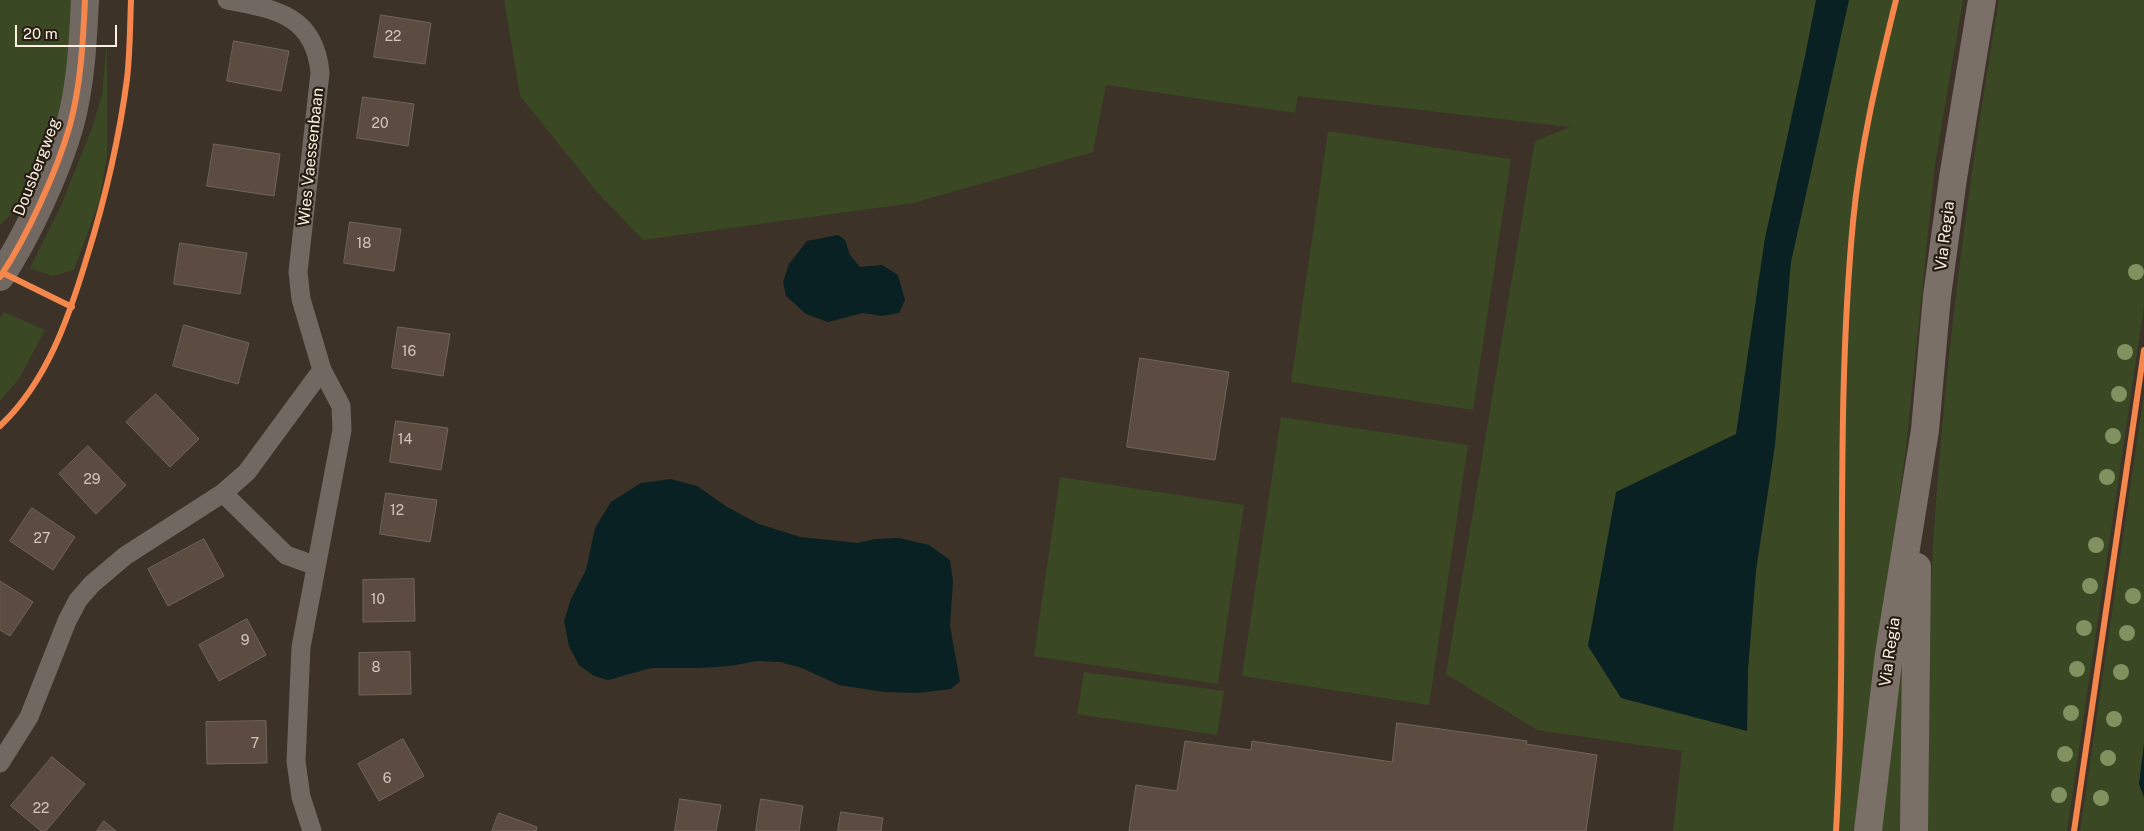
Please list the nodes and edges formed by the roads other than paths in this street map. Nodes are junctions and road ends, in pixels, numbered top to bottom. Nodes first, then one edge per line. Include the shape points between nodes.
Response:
1 (85, 0) edge
2 (227, 0) edge
3 (1982, 0) edge
4 (1, 274) edge
5 (322, 370) junction
6 (1919, 473) junction
7 (223, 493) junction
8 (316, 566) junction
9 (0, 763) edge
10 (312, 831) edge
11 (1868, 831) edge
12 (1914, 831) edge

1 - 4 street, Dousbergweg via 79,78 70,125 31,222
2 - 5 lane, Wies Vaessenbaan via 289,16 308,34 319,59 298,272 301,299
3 - 6 main road, Via Regia via 1950,198
5 - 7 lane via 247,472
5 - 8 lane, Wies Vaessenbaan via 341,406 342,430
6 - 11 main road, Via Regia via 1889,654
6 - 12 main road, Via Regia
7 - 8 lane via 286,555
7 - 9 lane via 125,556 78,600 29,717
8 - 10 lane, Wies Vaessenbaan via 302,646 296,740 301,797

